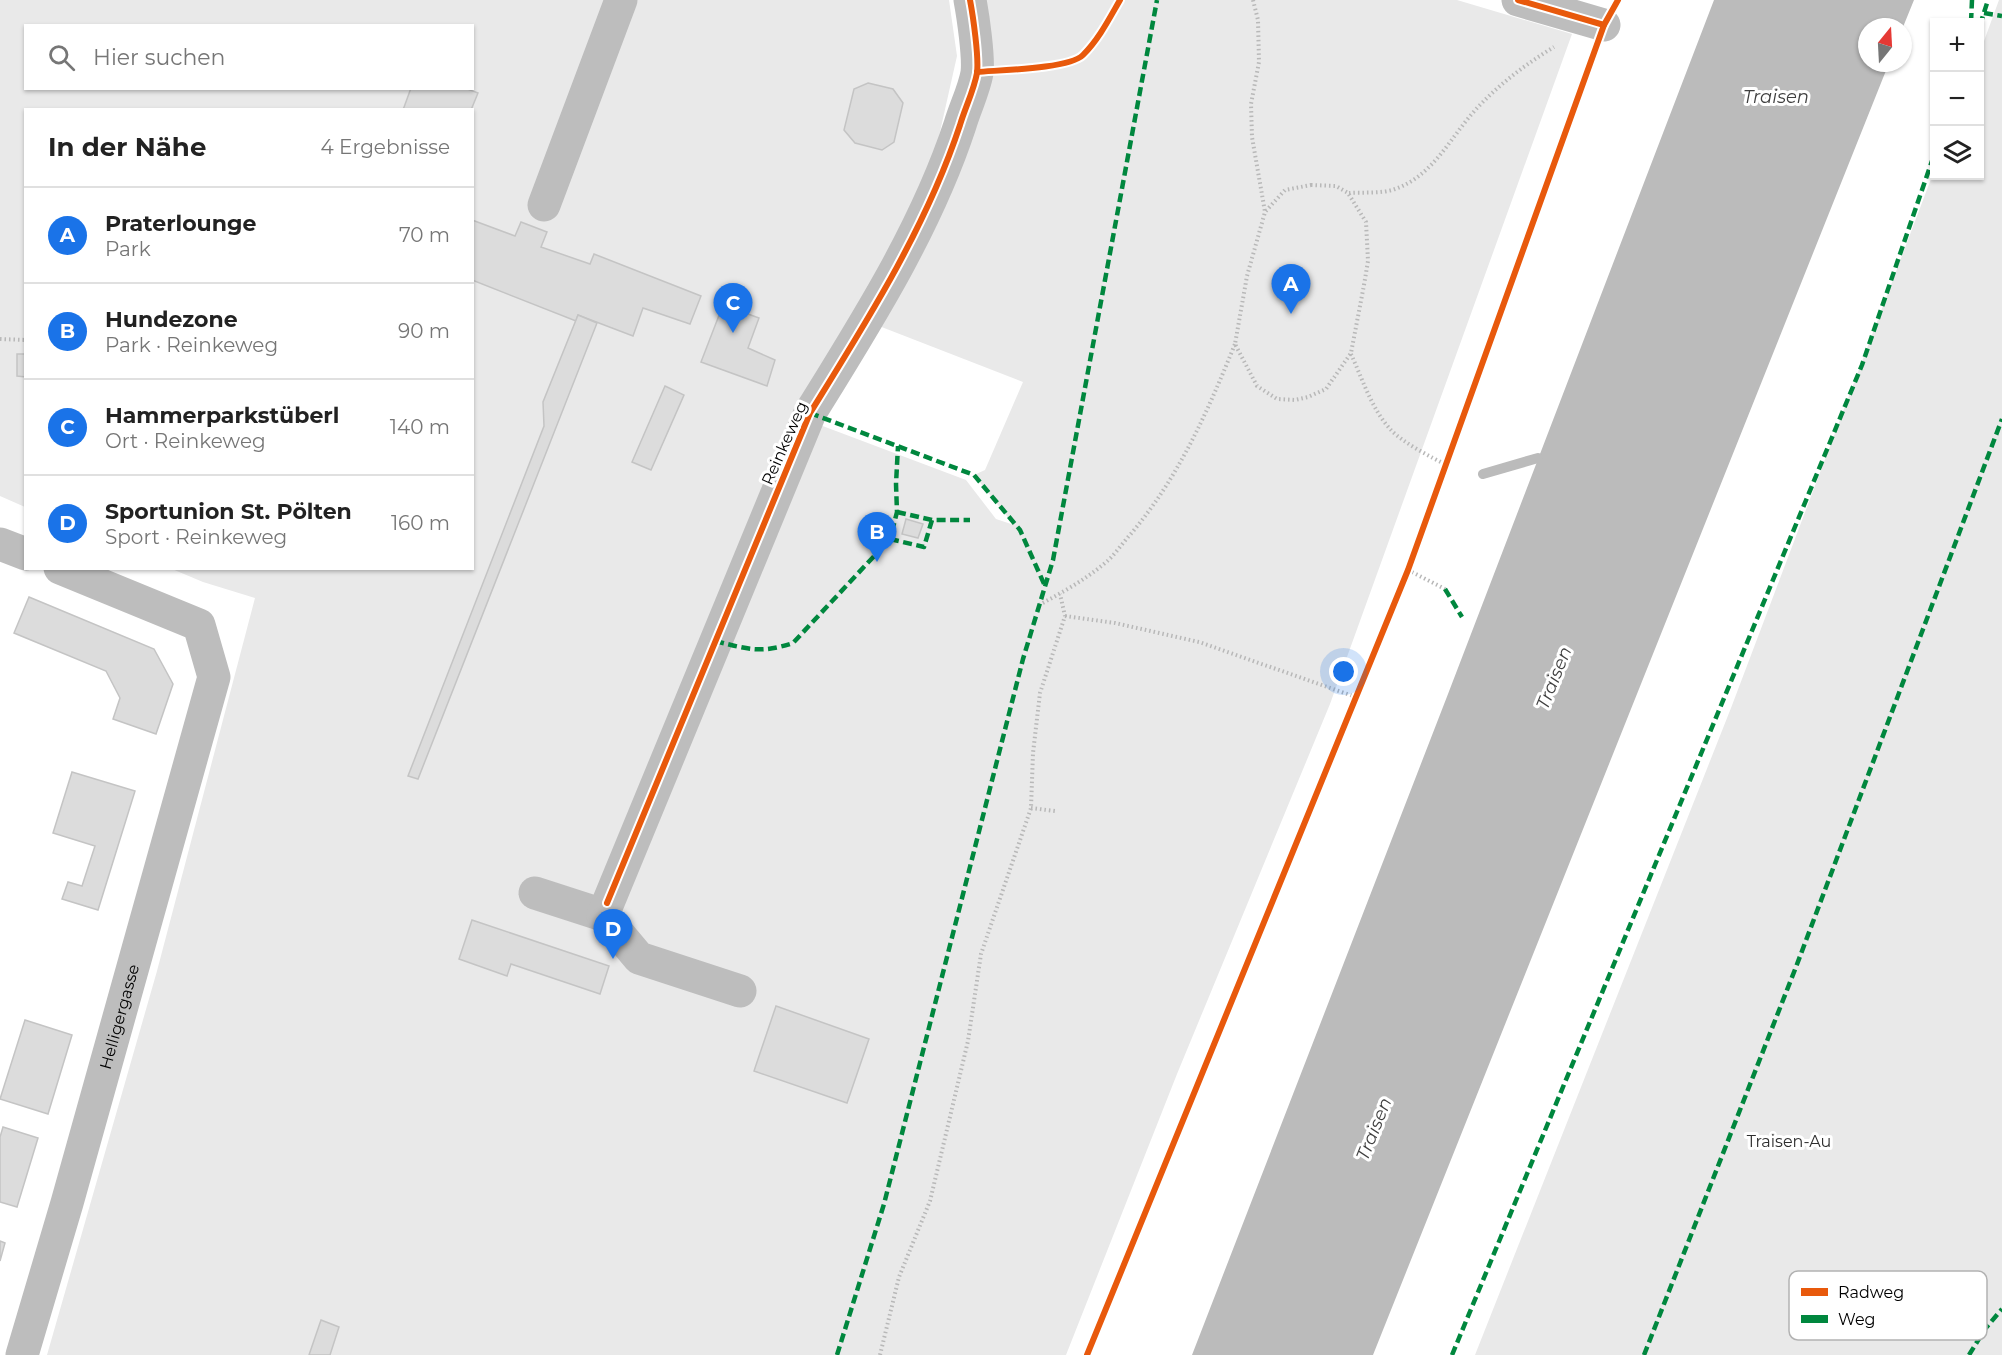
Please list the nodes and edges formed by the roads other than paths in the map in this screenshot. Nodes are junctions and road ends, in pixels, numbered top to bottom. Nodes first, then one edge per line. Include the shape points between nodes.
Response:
1 (621, 0) edge
2 (970, 0) edge
3 (1518, 0) edge
4 (1604, 25) road end
5 (544, 205) dead end
6 (0, 544) edge
7 (24, 553) edge
8 (65, 570) edge
9 (536, 893) dead end
10 (605, 909) junction
11 (740, 991) dead end
12 (22, 1355) edge

1 - 5 street
2 - 10 street, Reinkeweg via 977,72 951,151 916,233 810,413
3 - 4 street
6 - 7 street
8 - 12 street, Helligergasse via 199,625 214,677
9 - 10 street
10 - 11 street via 639,958

